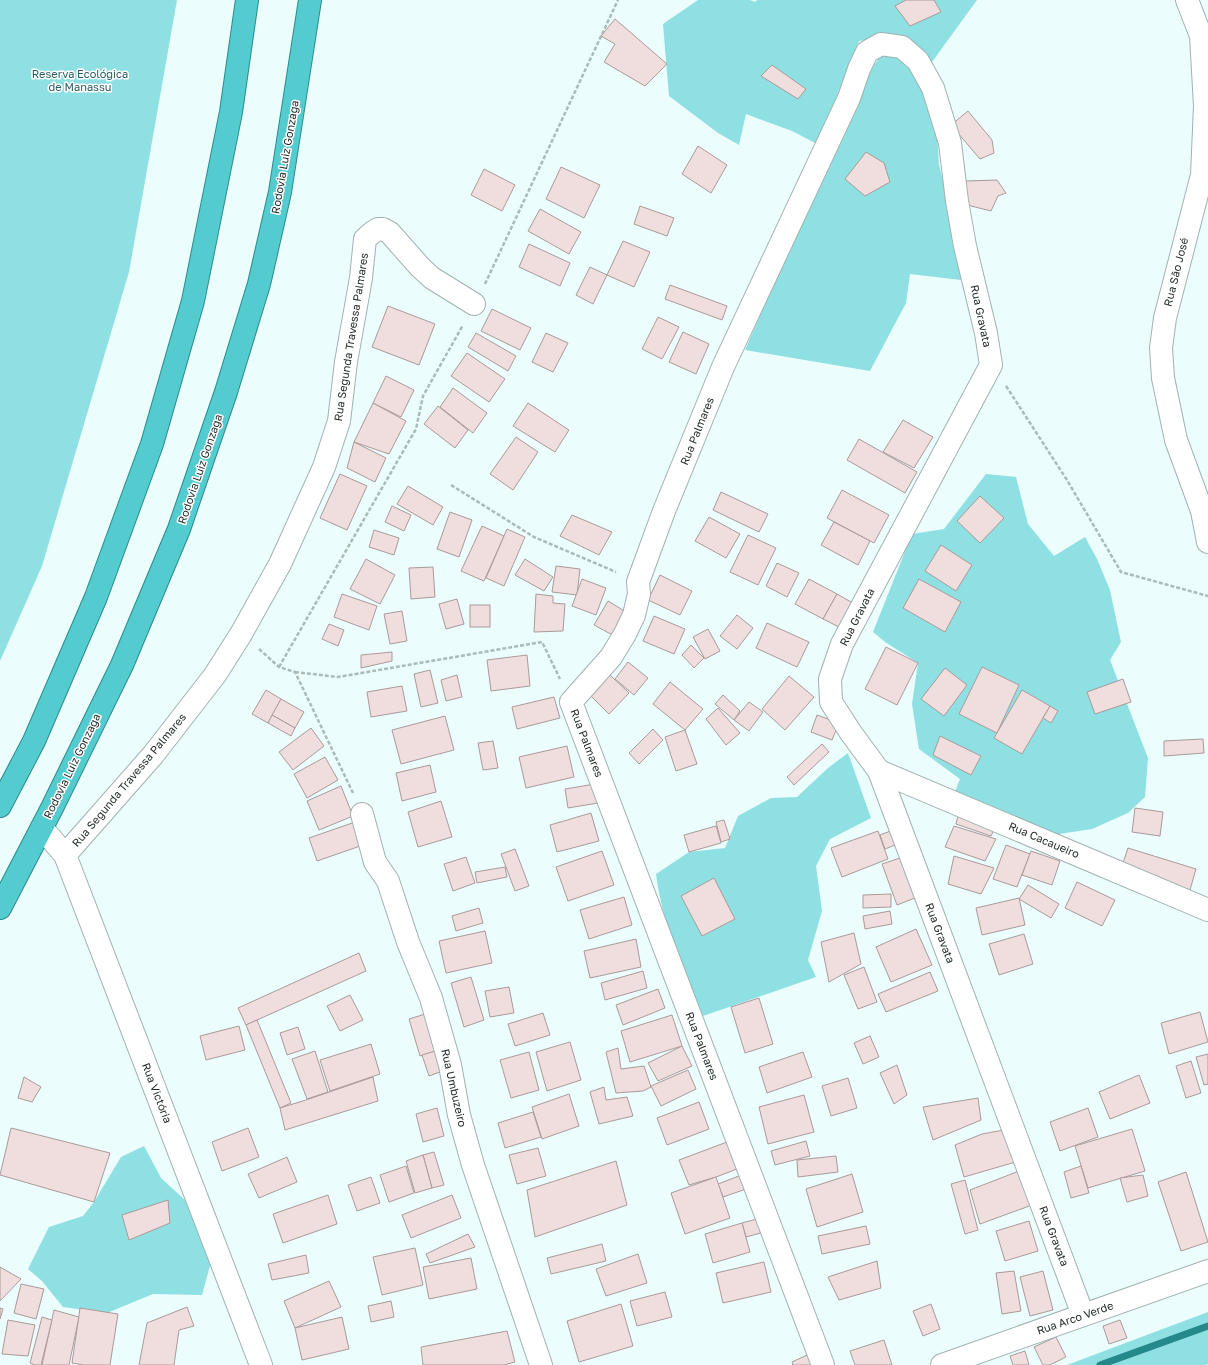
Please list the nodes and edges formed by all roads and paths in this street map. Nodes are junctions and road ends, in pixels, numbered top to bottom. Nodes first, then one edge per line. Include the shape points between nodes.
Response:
1 (247, 0) edge
2 (310, 0) edge
3 (618, 0) edge
4 (1187, 0) edge
5 (849, 98) joint
6 (474, 304) junction
7 (991, 365) junction
8 (452, 485) dead end
9 (1208, 542) edge
10 (638, 582) junction
11 (1208, 596) edge
12 (241, 634) junction
13 (279, 667) junction
14 (295, 672) junction
15 (571, 702) junction
16 (879, 771) junction
17 (0, 806) edge
18 (362, 814) joint
19 (42, 828) junction
20 (66, 855) junction
21 (0, 908) edge
22 (1208, 910) edge
23 (1208, 1271) edge
24 (1083, 1315) junction
25 (261, 1365) edge
26 (541, 1365) edge
27 (823, 1365) edge
28 (942, 1365) edge

1 - 17 highway via 231,112 193,301 152,444 96,597 34,741
2 - 19 highway, Rodovia Luiz Gonzaga via 280,192 259,284 226,392 179,529 122,666
3 - 6 path
4 - 9 street, Rua São José via 1201,36 1205,106 1202,175 1165,318 1161,348 1163,378 1176,440 1202,512
5 - 7 street, Rua Gravata via 867,52 881,44 902,47 918,61 933,88 950,143 965,246
5 - 10 street, Rua Palmares via 723,367
6 - 12 street, Rua Segunda Travessa Palmares via 432,278 390,233 378,229 366,239 339,421 324,467 280,564
6 - 13 path via 423,396 416,429
7 - 11 path via 1067,480 1121,572
7 - 16 street, Rua Gravata via 842,644 830,679 831,702
8 - 10 path via 534,537
10 - 15 street, Rua Palmares via 640,594 625,634 611,657
12 - 13 path
12 - 20 street, Rua Segunda Travessa Palmares via 215,675 153,755
13 - 14 path
14 - 15 path via 338,677 542,642
14 - 18 path
15 - 27 street, Rua Palmares
16 - 22 street, Rua Cacaueiro
16 - 24 street, Rua Gravata
18 - 26 street, Rua Umbuzeiro via 375,862 388,881 408,942 431,998 450,1065 459,1115 473,1165
19 - 20 street, Rua Victória
19 - 21 highway, Rodovia Luiz Gonzaga
20 - 25 street, Rua Victória
23 - 24 street, Rua Arco Verde
24 - 28 street, Rua Arco Verde

